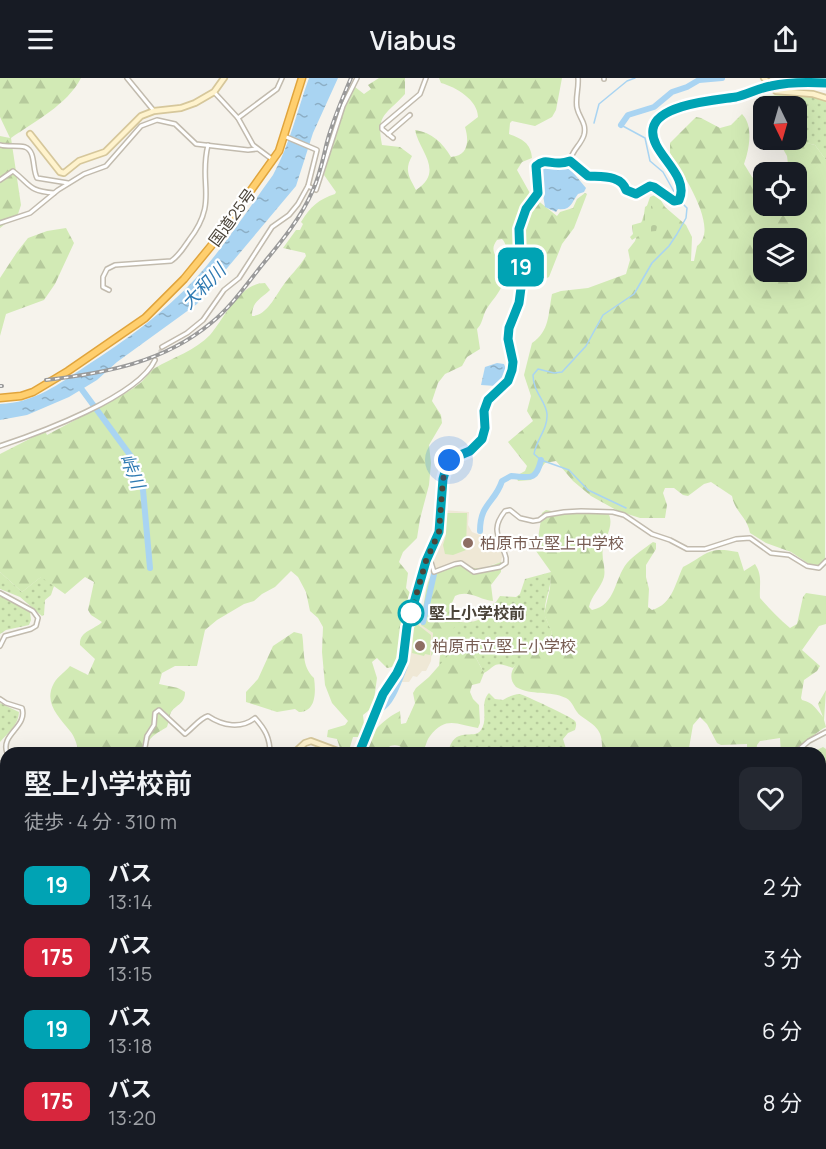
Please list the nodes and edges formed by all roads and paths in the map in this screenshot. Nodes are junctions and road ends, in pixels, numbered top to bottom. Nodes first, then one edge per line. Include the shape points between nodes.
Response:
1 (224, 78) edge
2 (282, 78) edge
3 (302, 78) edge
4 (357, 78) edge
5 (426, 78) edge
6 (578, 78) edge
7 (130, 79) edge
8 (767, 82) edge
9 (826, 83) edge
10 (214, 92) junction
11 (826, 98) edge
12 (154, 111) junction
13 (410, 115) dead end
14 (238, 118) junction
15 (30, 134) dead end
16 (388, 134) junction
17 (287, 137) junction
18 (393, 138) dead end
19 (0, 145) edge
20 (208, 145) junction
21 (257, 149) junction
22 (273, 159) junction
23 (570, 161) junction
24 (0, 180) edge
25 (69, 183) junction
26 (308, 186) junction
27 (55, 193) junction
28 (0, 223) edge
29 (109, 290) dead end
30 (162, 347) tunnel mouth
31 (155, 360) tunnel mouth
32 (0, 398) edge
33 (0, 446) edge
34 (430, 551) junction
35 (826, 561) edge
36 (0, 593) edge
37 (0, 646) edge
38 (0, 699) edge
39 (826, 732) edge
40 (5, 747) edge
41 (145, 747) edge
42 (270, 747) edge
43 (301, 747) edge
44 (327, 747) edge
45 (361, 747) edge
46 (802, 747) edge

1 - 10 main road
2 - 14 street via 277,89
3 - 17 highway, 国道25号
4 - 26 street via 343,106 316,190
5 - 16 street via 420,94 382,126
6 - 23 street via 577,109 585,125
7 - 12 street
8 - 9 main road
8 - 11 main road via 776,91 813,93
8 - 23 main road via 734,97 690,103 654,125 654,137 679,183 679,200 671,200 650,186 636,194 630,192 620,180 588,176
10 - 12 main road via 181,108
10 - 14 street
12 - 15 main road via 134,120 114,146 79,161 64,173
13 - 16 street
14 - 21 street
16 - 18 street
17 - 22 highway, 国道25号
17 - 26 street via 315,148
19 - 25 street via 29,151 37,178
20 - 21 street
20 - 25 street via 196,144 175,124 157,120 141,126 106,166
20 - 29 street via 204,162 206,212 192,236 171,261 107,269 103,287
21 - 22 street
22 - 32 highway, 国道25号 via 211,246 146,318 47,384 21,396
23 - 34 main road via 547,161 536,166 538,193 526,209 519,229 521,288 508,339 512,370 508,381 488,400 482,439 447,465 439,532
24 - 27 street via 13,171 33,190
25 - 27 street
26 - 30 street via 298,204 272,228 239,278 224,290 203,320
27 - 28 street via 30,213
31 - 33 street via 140,379 106,401
34 - 35 street via 434,572 461,563 474,572 500,567 506,558 497,524 505,511 533,521 581,510 624,515 651,534 687,549 705,549 750,538 767,552 789,555 813,568
34 - 45 main road via 407,627 403,660 383,694
36 - 37 street via 33,610 38,618 36,626 5,636
38 - 40 street via 22,708 23,713 23,719 5,740
39 - 46 street
41 - 42 street via 159,710 185,734 208,716 237,725 255,718 267,733
43 - 44 main road via 311,741

